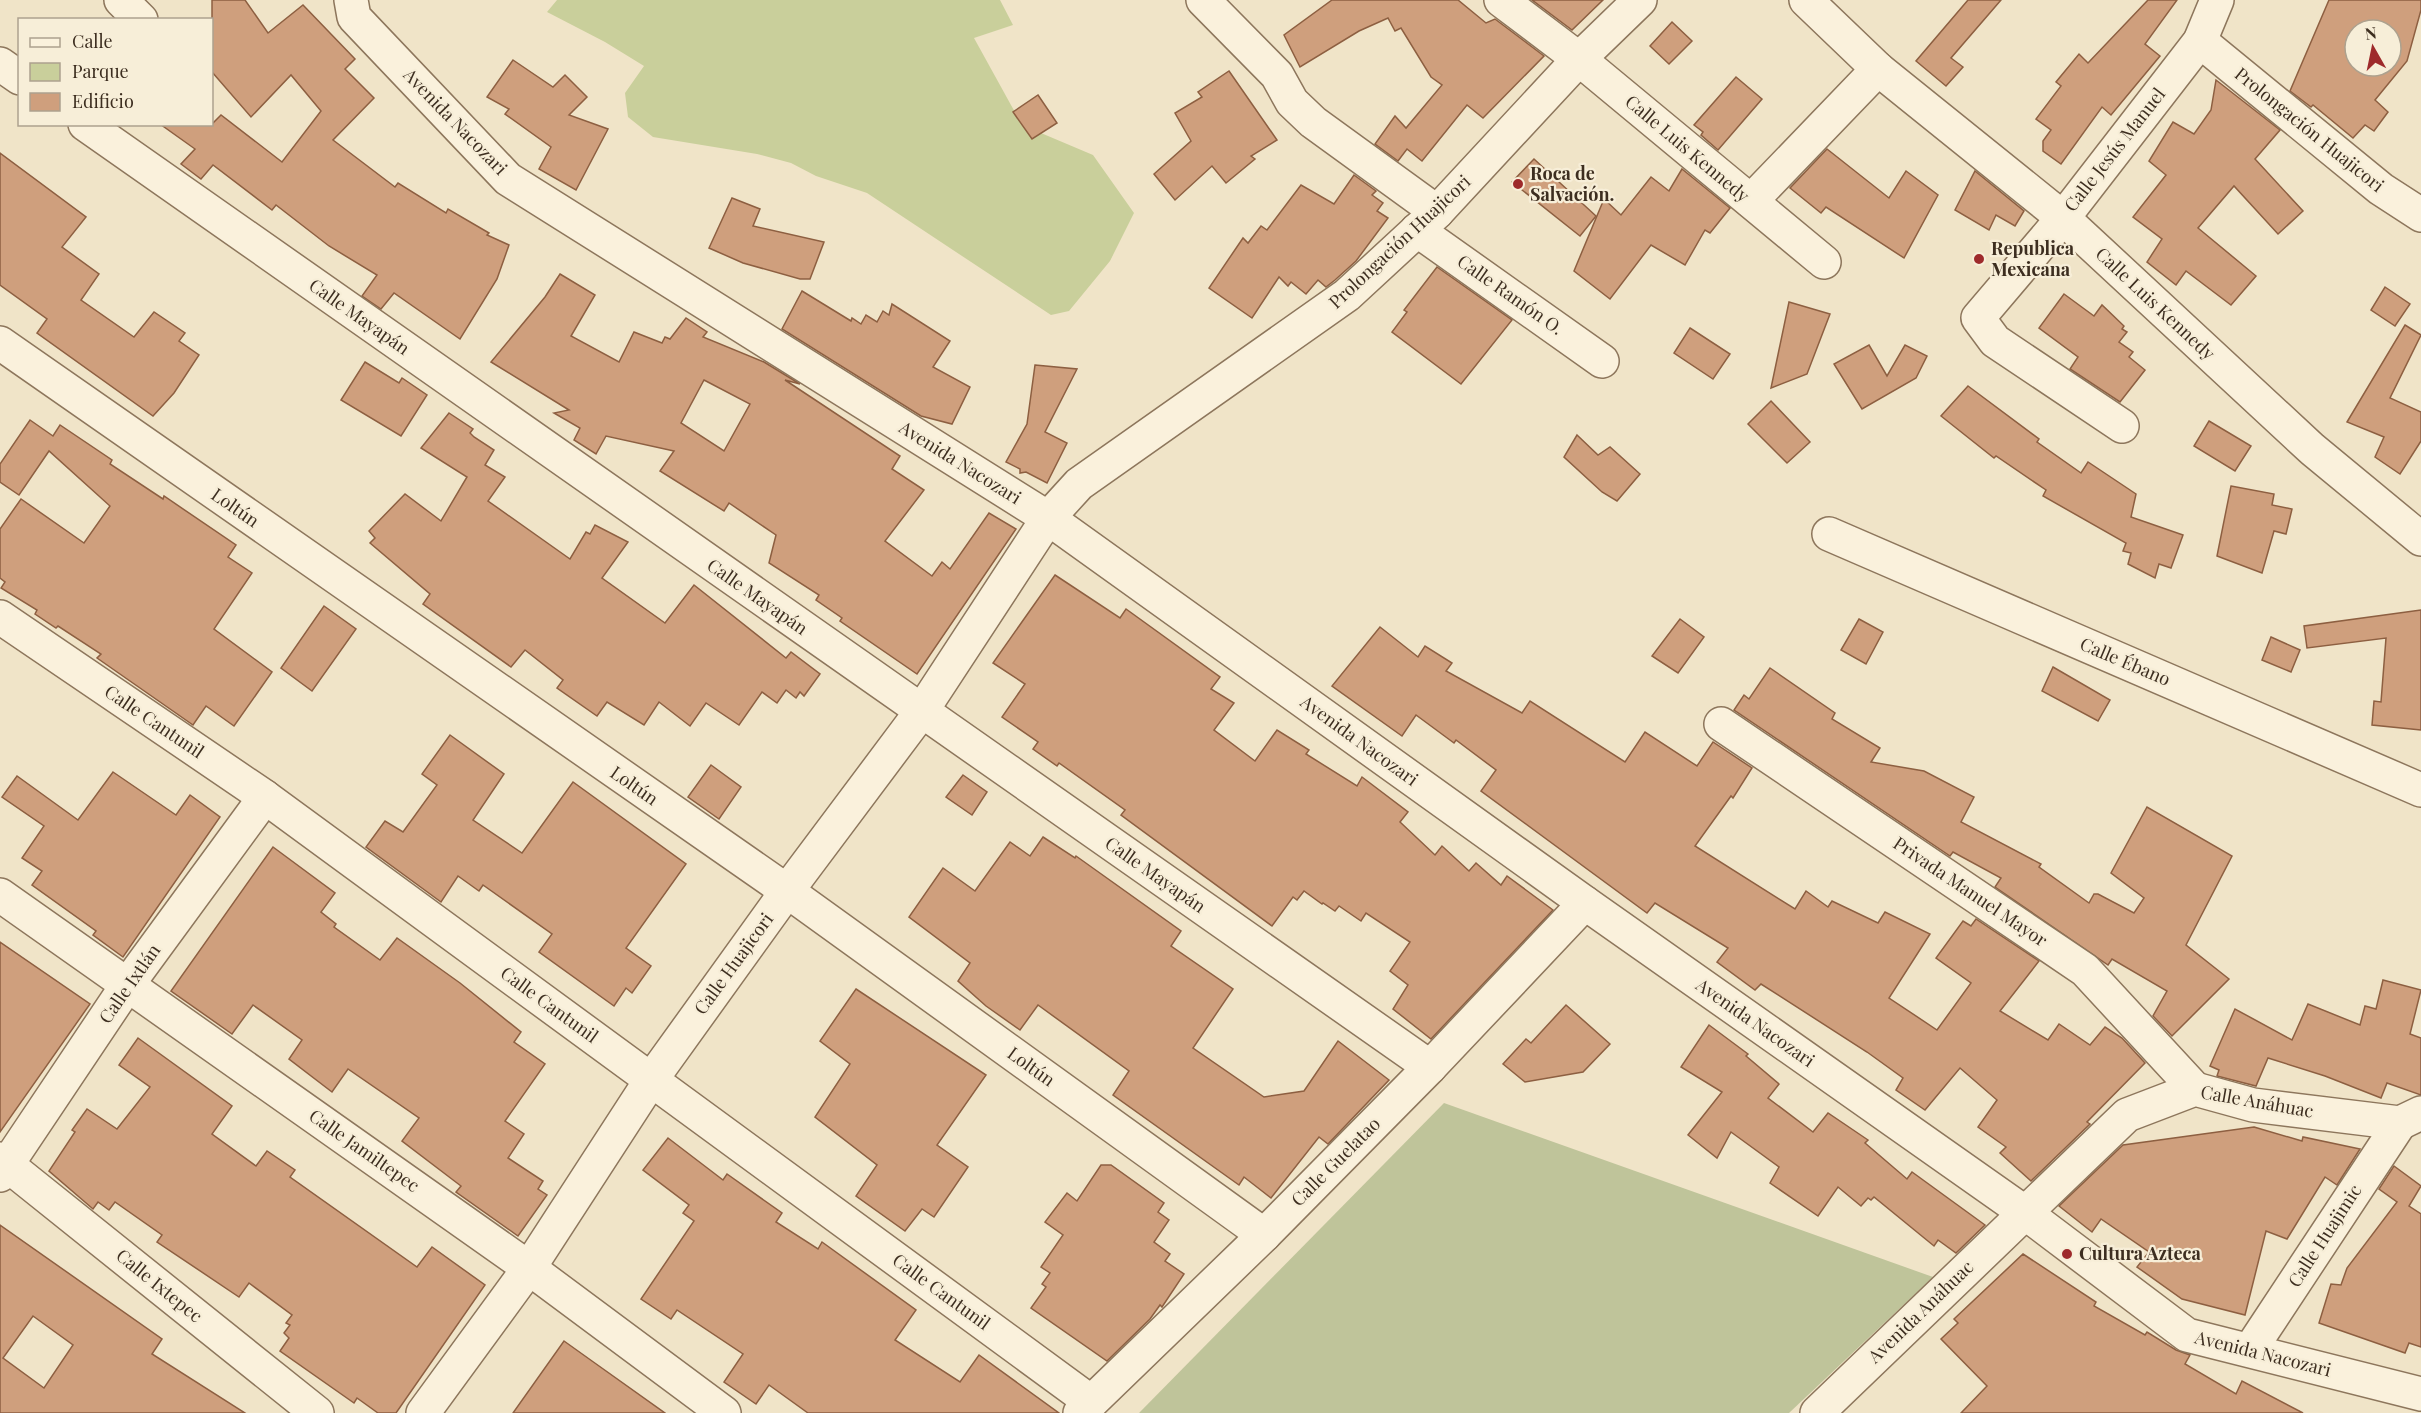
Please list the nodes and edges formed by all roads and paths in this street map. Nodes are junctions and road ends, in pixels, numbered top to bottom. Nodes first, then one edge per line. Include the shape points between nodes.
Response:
1 (121, 0) edge
2 (351, 0) edge
3 (1203, 0) edge
4 (1501, 0) edge
5 (1640, 0) edge
6 (1806, 0) edge
7 (2217, 0) edge
8 (139, 18) edge
9 (2200, 41) junction
10 (1579, 59) junction
11 (0, 64) edge
12 (1878, 69) junction
13 (18, 77) edge
14 (88, 126) edge
15 (1751, 201) junction
16 (2421, 215) edge
17 (2063, 218) junction
18 (1427, 221) junction
19 (1824, 261) dead end
20 (0, 343) edge
21 (1602, 361) dead end
22 (2122, 426) dead end
23 (1048, 518) junction
24 (1829, 534) dead end
25 (2421, 539) edge
26 (0, 617) edge
27 (921, 712) junction
28 (1721, 724) dead end
29 (2421, 790) edge
30 (265, 797) junction
31 (787, 891) junction
32 (0, 895) edge
33 (1585, 903) junction
34 (128, 984) junction
35 (1430, 1067) junction
36 (651, 1080) junction
37 (2195, 1089) junction
38 (2410, 1118) edge
39 (3, 1166) edge
40 (2024, 1212) junction
41 (1264, 1235) junction
42 (529, 1268) junction
43 (2250, 1350) junction
44 (2421, 1394) edge
45 (1086, 1407) edge
46 (317, 1413) edge
47 (423, 1413) edge
48 (724, 1413) edge
49 (1817, 1413) edge

1 - 8 street
2 - 23 street, Avenida Nacozari via 354,16 508,179
3 - 18 street, Calle Ramón O. via 1277,75 1292,102
4 - 10 street, Calle Luis Kennedy
5 - 10 street, Prolongación Huajicori
6 - 12 street, Calle Luis Kennedy
7 - 9 street, Calle Jesús Manuel
9 - 16 street, Prolongación Huajicori via 2381,189
9 - 17 street, Calle Jesús Manuel
10 - 15 street, Calle Luis Kennedy
10 - 18 street, Prolongación Huajicori
11 - 13 street
12 - 15 street
12 - 17 street, Calle Luis Kennedy
14 - 27 street, Calle Mayapán
15 - 19 street, Calle Luis Kennedy
17 - 22 street, Calle Jesús Manuel via 1978,318 1995,341
17 - 25 street, Calle Luis Kennedy via 2312,449
18 - 21 street, Calle Ramón O.
18 - 23 street, Prolongación Huajicori via 1347,295 1079,484
20 - 31 street, Loltún
23 - 27 street, Calle Huajicori
23 - 33 street, Avenida Nacozari
24 - 29 street, Calle Ébano
26 - 30 street, Calle Cantunil
27 - 31 street, Calle Huajicori
27 - 35 street, Calle Mayapán
28 - 37 street, Privada Manuel Mayor via 2085,970
30 - 34 street, Calle Ixtlán
30 - 36 street, Calle Cantunil
31 - 36 street, Calle Huajicori
31 - 41 street, Loltún
32 - 34 street, Calle Jamiltepec
33 - 35 street, Calle Guelatao
33 - 40 street, Avenida Nacozari
34 - 39 street, Calle Ixtlán
34 - 42 street, Calle Jamiltepec
35 - 41 street, Calle Guelatao
36 - 42 street, Calle Huajicori
36 - 45 street, Calle Cantunil
37 - 38 street, Calle Anáhuac via 2253,1105
37 - 40 street, Calle Anáhuac via 2127,1115
38 - 43 street, Calle Huajimic
39 - 46 street, Calle Ixtepec
40 - 43 street, Avenida Nacozari via 2187,1335
40 - 49 street, Avenida Anáhuac
41 - 45 street, Calle Guelatao
42 - 47 street, Calle Huajicori
42 - 48 street, Calle Jamiltepec
43 - 44 street, Avenida Nacozari

